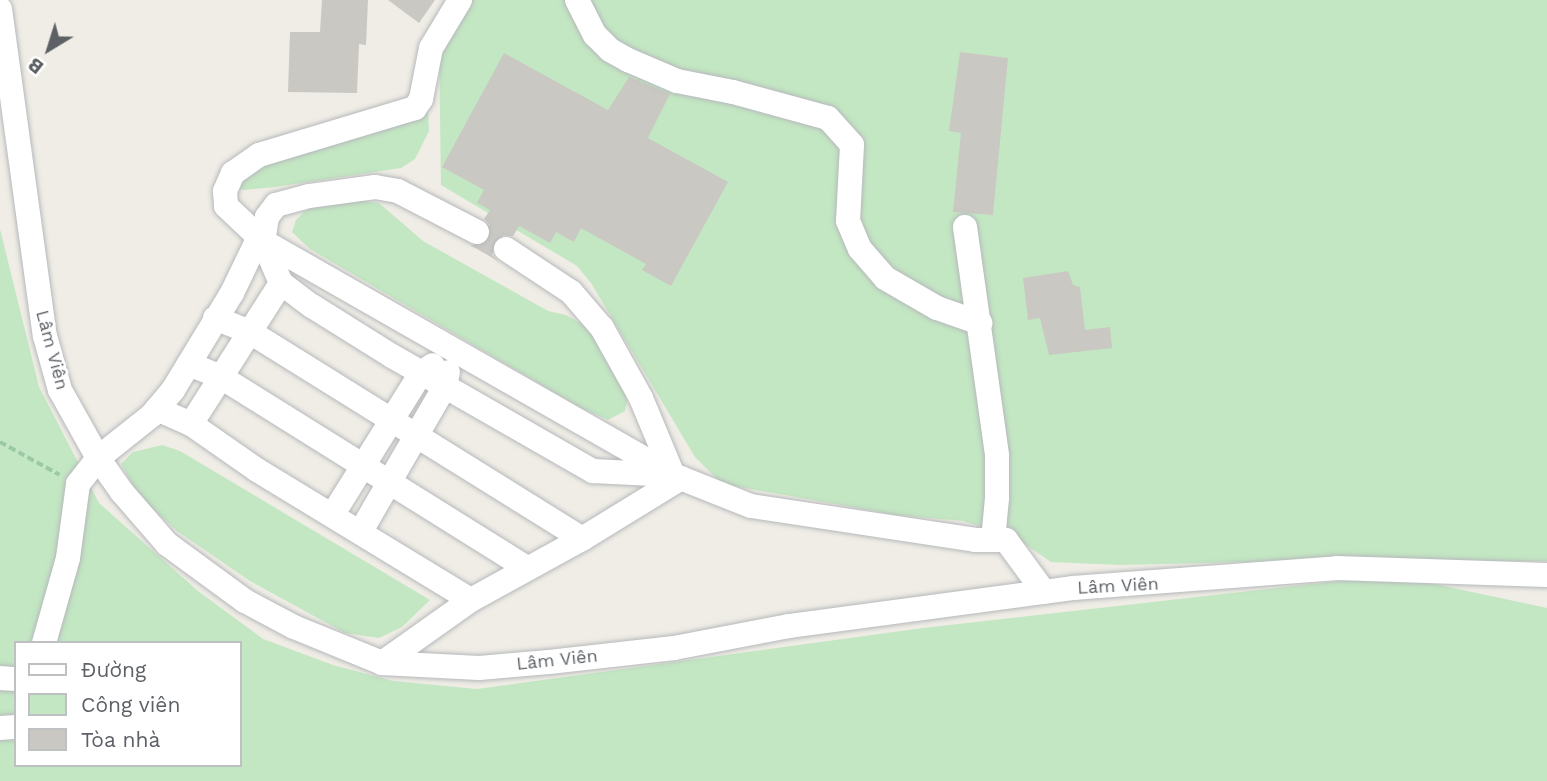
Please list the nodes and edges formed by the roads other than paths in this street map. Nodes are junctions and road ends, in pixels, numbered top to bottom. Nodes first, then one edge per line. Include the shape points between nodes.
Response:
1 (460, 0) edge
2 (577, 0) edge
3 (0, 9) edge
4 (965, 227) dead end
5 (477, 232) tunnel mouth
6 (261, 239) junction
7 (506, 249) tunnel mouth
8 (281, 283) junction
9 (215, 317) junction
10 (980, 323) junction
11 (250, 332) junction
12 (454, 351) junction
13 (189, 364) junction
14 (421, 373) junction
15 (221, 377) junction
16 (445, 386) junction
17 (157, 409) junction
18 (391, 419) junction
19 (191, 425) junction
20 (417, 434) junction
21 (98, 458) junction
22 (362, 463) junction
23 (677, 476) junction
24 (390, 480) junction
25 (333, 514) junction
26 (361, 531) junction
27 (582, 539) junction
28 (993, 540) junction
29 (527, 568) junction
30 (1547, 575) edge
31 (1044, 592) junction
32 (471, 600) junction
33 (45, 641) edge
34 (382, 663) junction

1 - 6 street via 431,48 421,99 415,107 260,155 233,173 225,191 226,206
2 - 10 street via 595,35 628,60 677,81 828,118 852,145 848,221 860,249 885,278 937,308
3 - 21 street, Lâm Viên via 45,336 60,390
4 - 10 street
5 - 6 street via 398,191 375,187 276,205
6 - 8 street
6 - 9 street
6 - 12 street
7 - 23 street via 570,292 602,328
8 - 11 street
8 - 14 street
9 - 11 street
9 - 13 street
10 - 28 street via 997,456
11 - 15 street
11 - 18 street
12 - 14 street
12 - 16 street
12 - 23 street
13 - 15 street
13 - 17 street
14 - 16 street
14 - 18 street
15 - 19 street
15 - 22 street
16 - 20 street
16 - 23 street via 593,471
17 - 19 street
17 - 21 street
18 - 20 street
18 - 22 street
19 - 25 street
20 - 24 street
20 - 27 street
21 - 33 street via 78,484 68,558
21 - 34 street, Lâm Viên via 167,544 245,601
22 - 24 street
22 - 25 street
23 - 27 street
23 - 28 street via 751,506
24 - 26 street
24 - 29 street
25 - 26 street
26 - 32 street
27 - 29 street
28 - 31 street via 1006,540
29 - 32 street
30 - 31 street, Lâm Viên via 1337,568
31 - 34 street, Lâm Viên via 789,626 674,648 549,662 479,668
32 - 34 street

